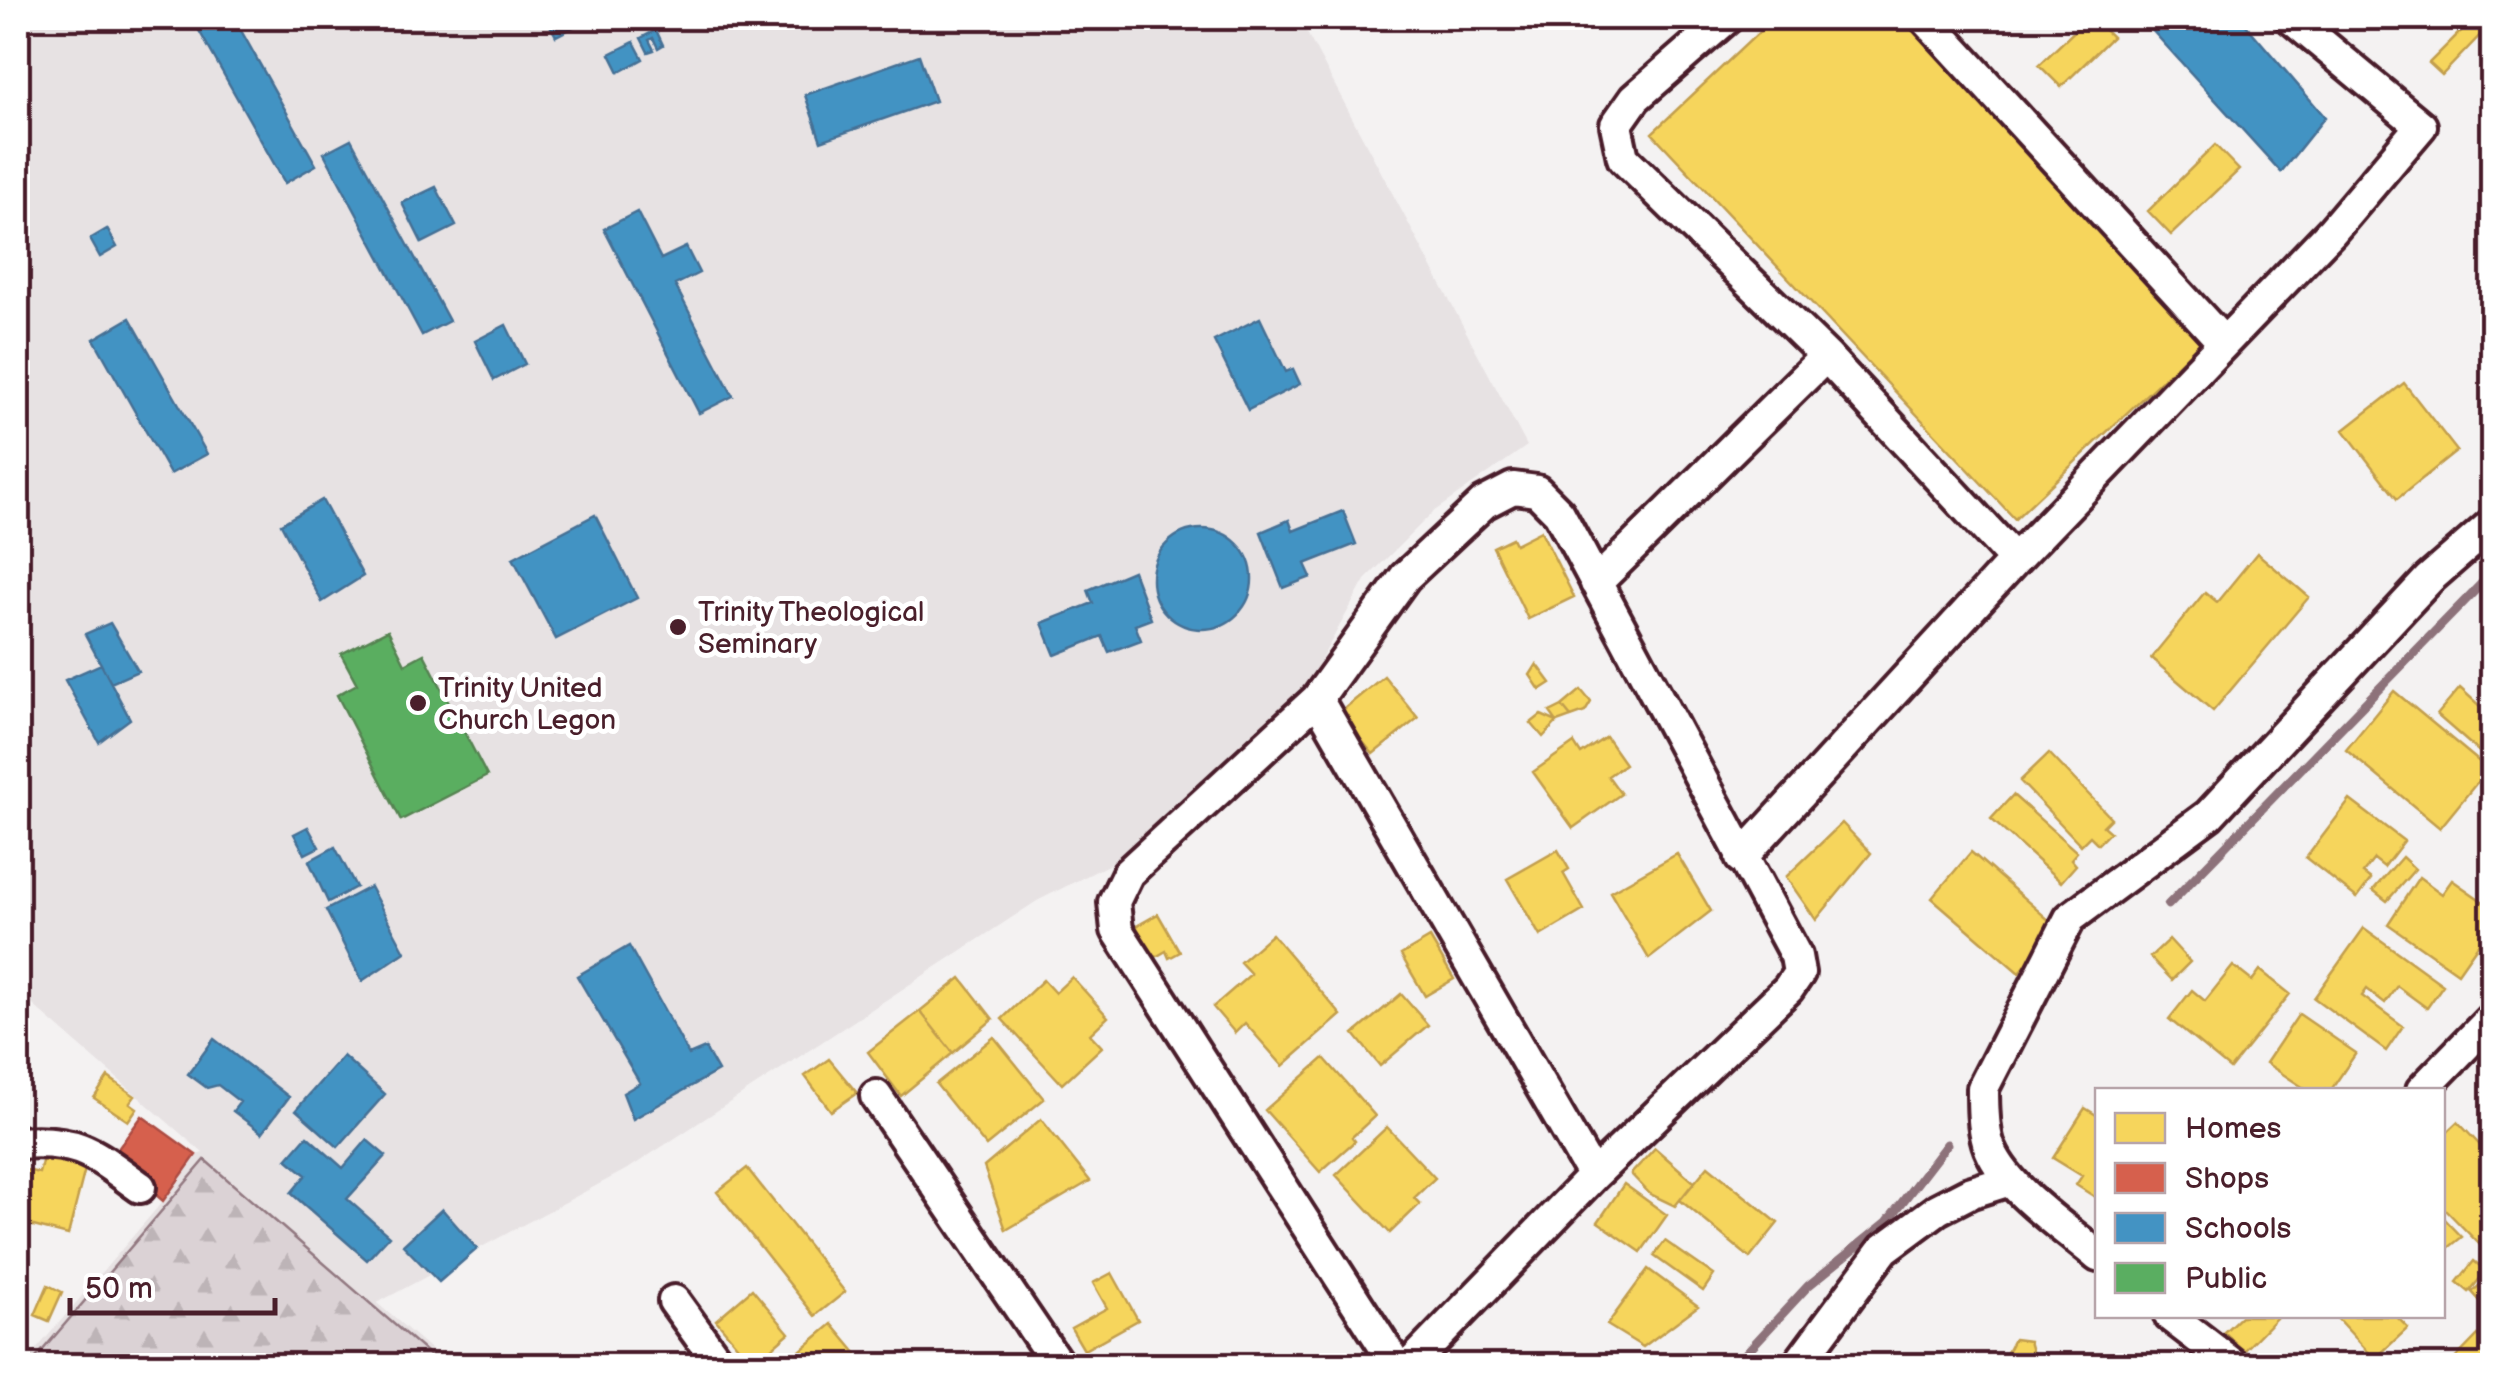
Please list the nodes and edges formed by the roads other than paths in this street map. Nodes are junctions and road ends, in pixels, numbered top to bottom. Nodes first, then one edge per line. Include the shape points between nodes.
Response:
1 (1726, 18) edge
2 (1924, 18) edge
3 (2291, 18) edge
4 (2224, 343) junction
5 (1826, 356) junction
6 (2492, 524) edge
7 (2014, 560) junction
8 (1596, 584) junction
9 (1317, 699) junction
10 (1741, 858) junction
11 (2492, 1018) edge
12 (2424, 1088) edge
13 (876, 1096) dead end
14 (18, 1143) edge
15 (1593, 1176) junction
16 (2010, 1180) junction
17 (140, 1188) dead end
18 (2095, 1253) edge
19 (674, 1301) dead end
20 (2188, 1320) edge
21 (720, 1366) edge
22 (1058, 1366) edge
23 (1397, 1366) edge
24 (1409, 1366) edge
25 (1797, 1366) edge
26 (2235, 1366) edge

1 - 5 street via 1635,98 1616,125 1623,158
2 - 4 street
3 - 4 street via 2421,126
4 - 7 street
5 - 7 street
5 - 8 street
6 - 16 street via 2429,579 2210,815 2070,918 1983,1088 1989,1146
7 - 10 street
8 - 9 street via 1559,514 1537,491 1513,488 1484,503 1405,577
8 - 10 street
9 - 15 street
9 - 23 street via 1128,874 1114,902 1117,930
10 - 15 street via 1800,973
11 - 12 street
13 - 22 street
14 - 17 street via 58,1141 95,1154
15 - 24 street
16 - 18 street
16 - 25 street via 1938,1209 1884,1249
19 - 21 street
20 - 26 street

